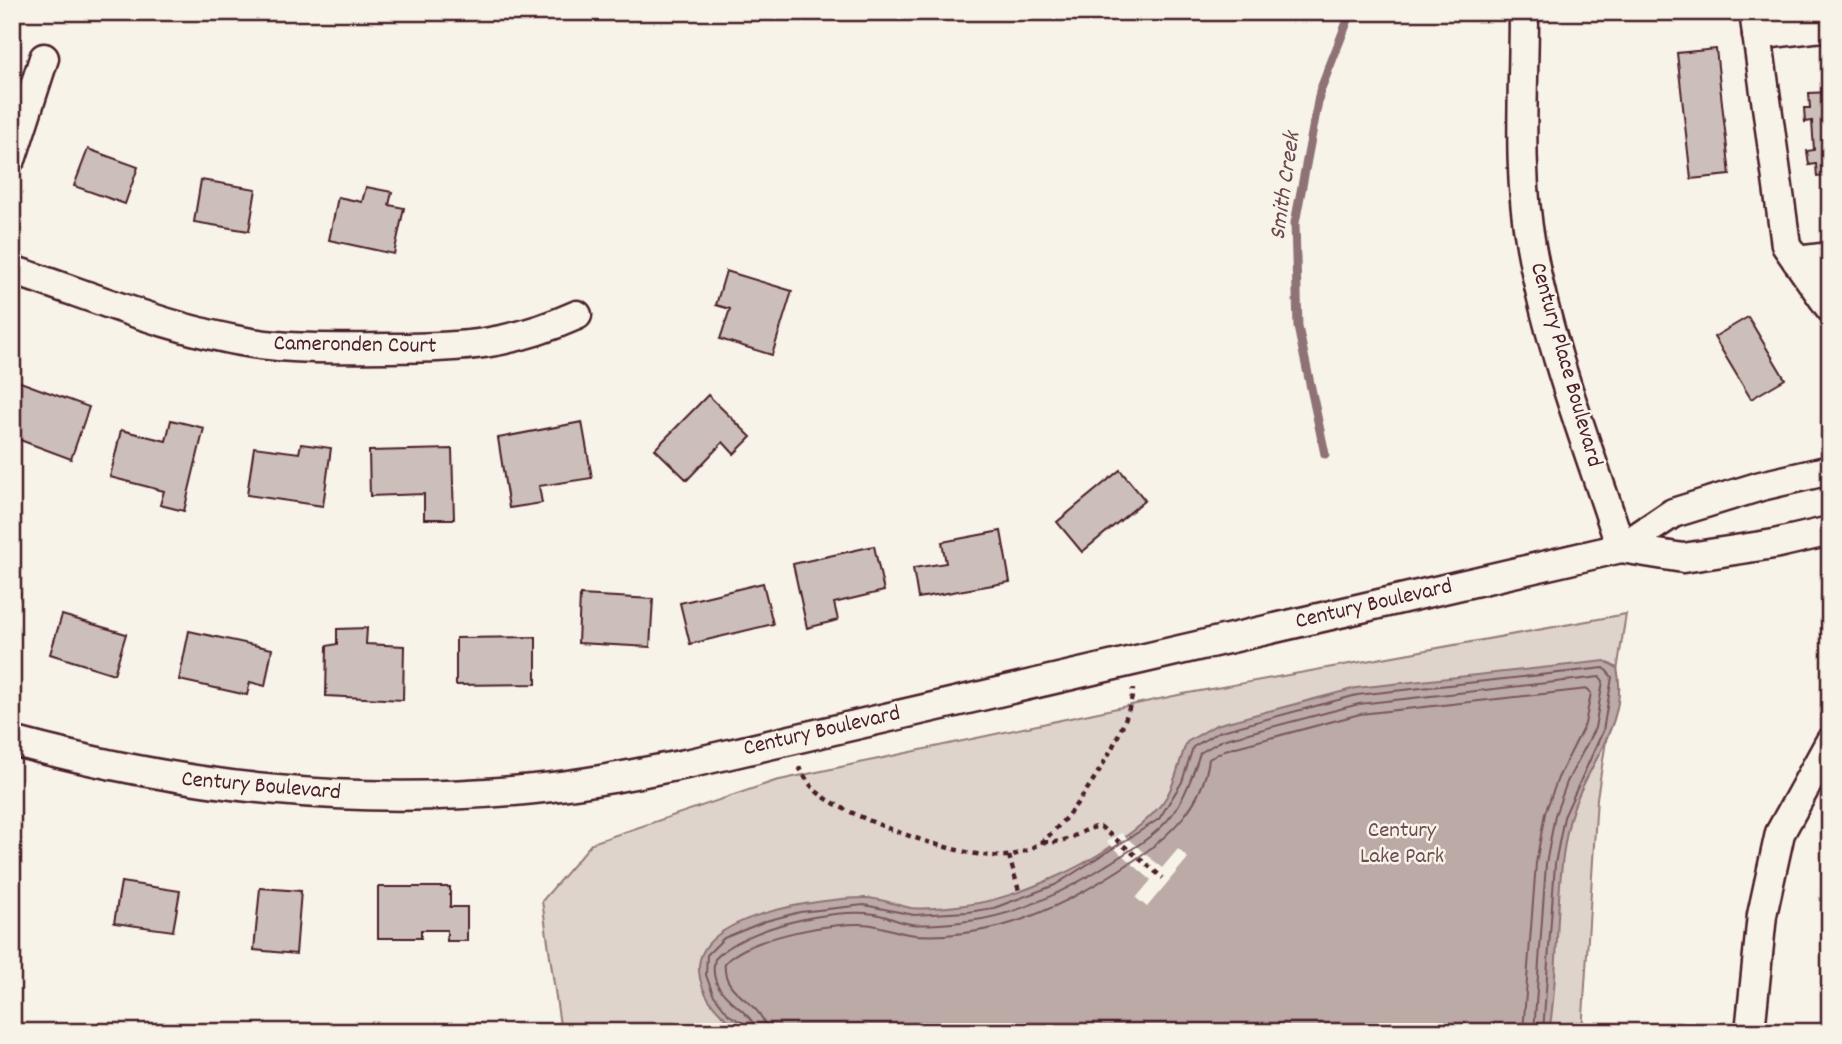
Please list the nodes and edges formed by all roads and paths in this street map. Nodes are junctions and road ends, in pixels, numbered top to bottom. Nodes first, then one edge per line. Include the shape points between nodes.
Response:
1 (1524, 12) edge
2 (1756, 24) edge
3 (1830, 26) edge
4 (44, 58) dead end
5 (12, 157) edge
6 (1830, 257) edge
7 (1797, 261) junction
8 (12, 270) edge
9 (1830, 307) edge
10 (577, 315) dead end
11 (1830, 470) edge
12 (1830, 531) edge
13 (1621, 548) junction
14 (1135, 660) junction
15 (12, 741) edge
16 (781, 742) junction
17 (1830, 742) edge
18 (1042, 842) junction
19 (1009, 856) junction
20 (1163, 878) dead end
21 (1019, 891) dead end
22 (1750, 1032) edge

1 - 13 street, Century Place Boulevard via 1523,164 1530,244 1550,329
2 - 3 street
2 - 7 street via 1786,245
4 - 5 street
6 - 7 street
7 - 9 street
8 - 10 street, Cameronden Court via 173,323 250,343 303,348 449,348 502,342
11 - 13 street, Century Boulevard via 1673,513
12 - 13 street, Century Boulevard via 1683,558
13 - 14 street, Century Boulevard
14 - 16 street, Century Boulevard
14 - 18 path via 1128,715 1079,798
15 - 16 street, Century Boulevard via 158,776 272,791 382,796 549,788
16 - 19 path via 814,790 841,807 935,845 986,858
17 - 22 street via 1780,833 1762,915
18 - 19 path
18 - 20 path via 1064,841 1101,827
19 - 21 path

